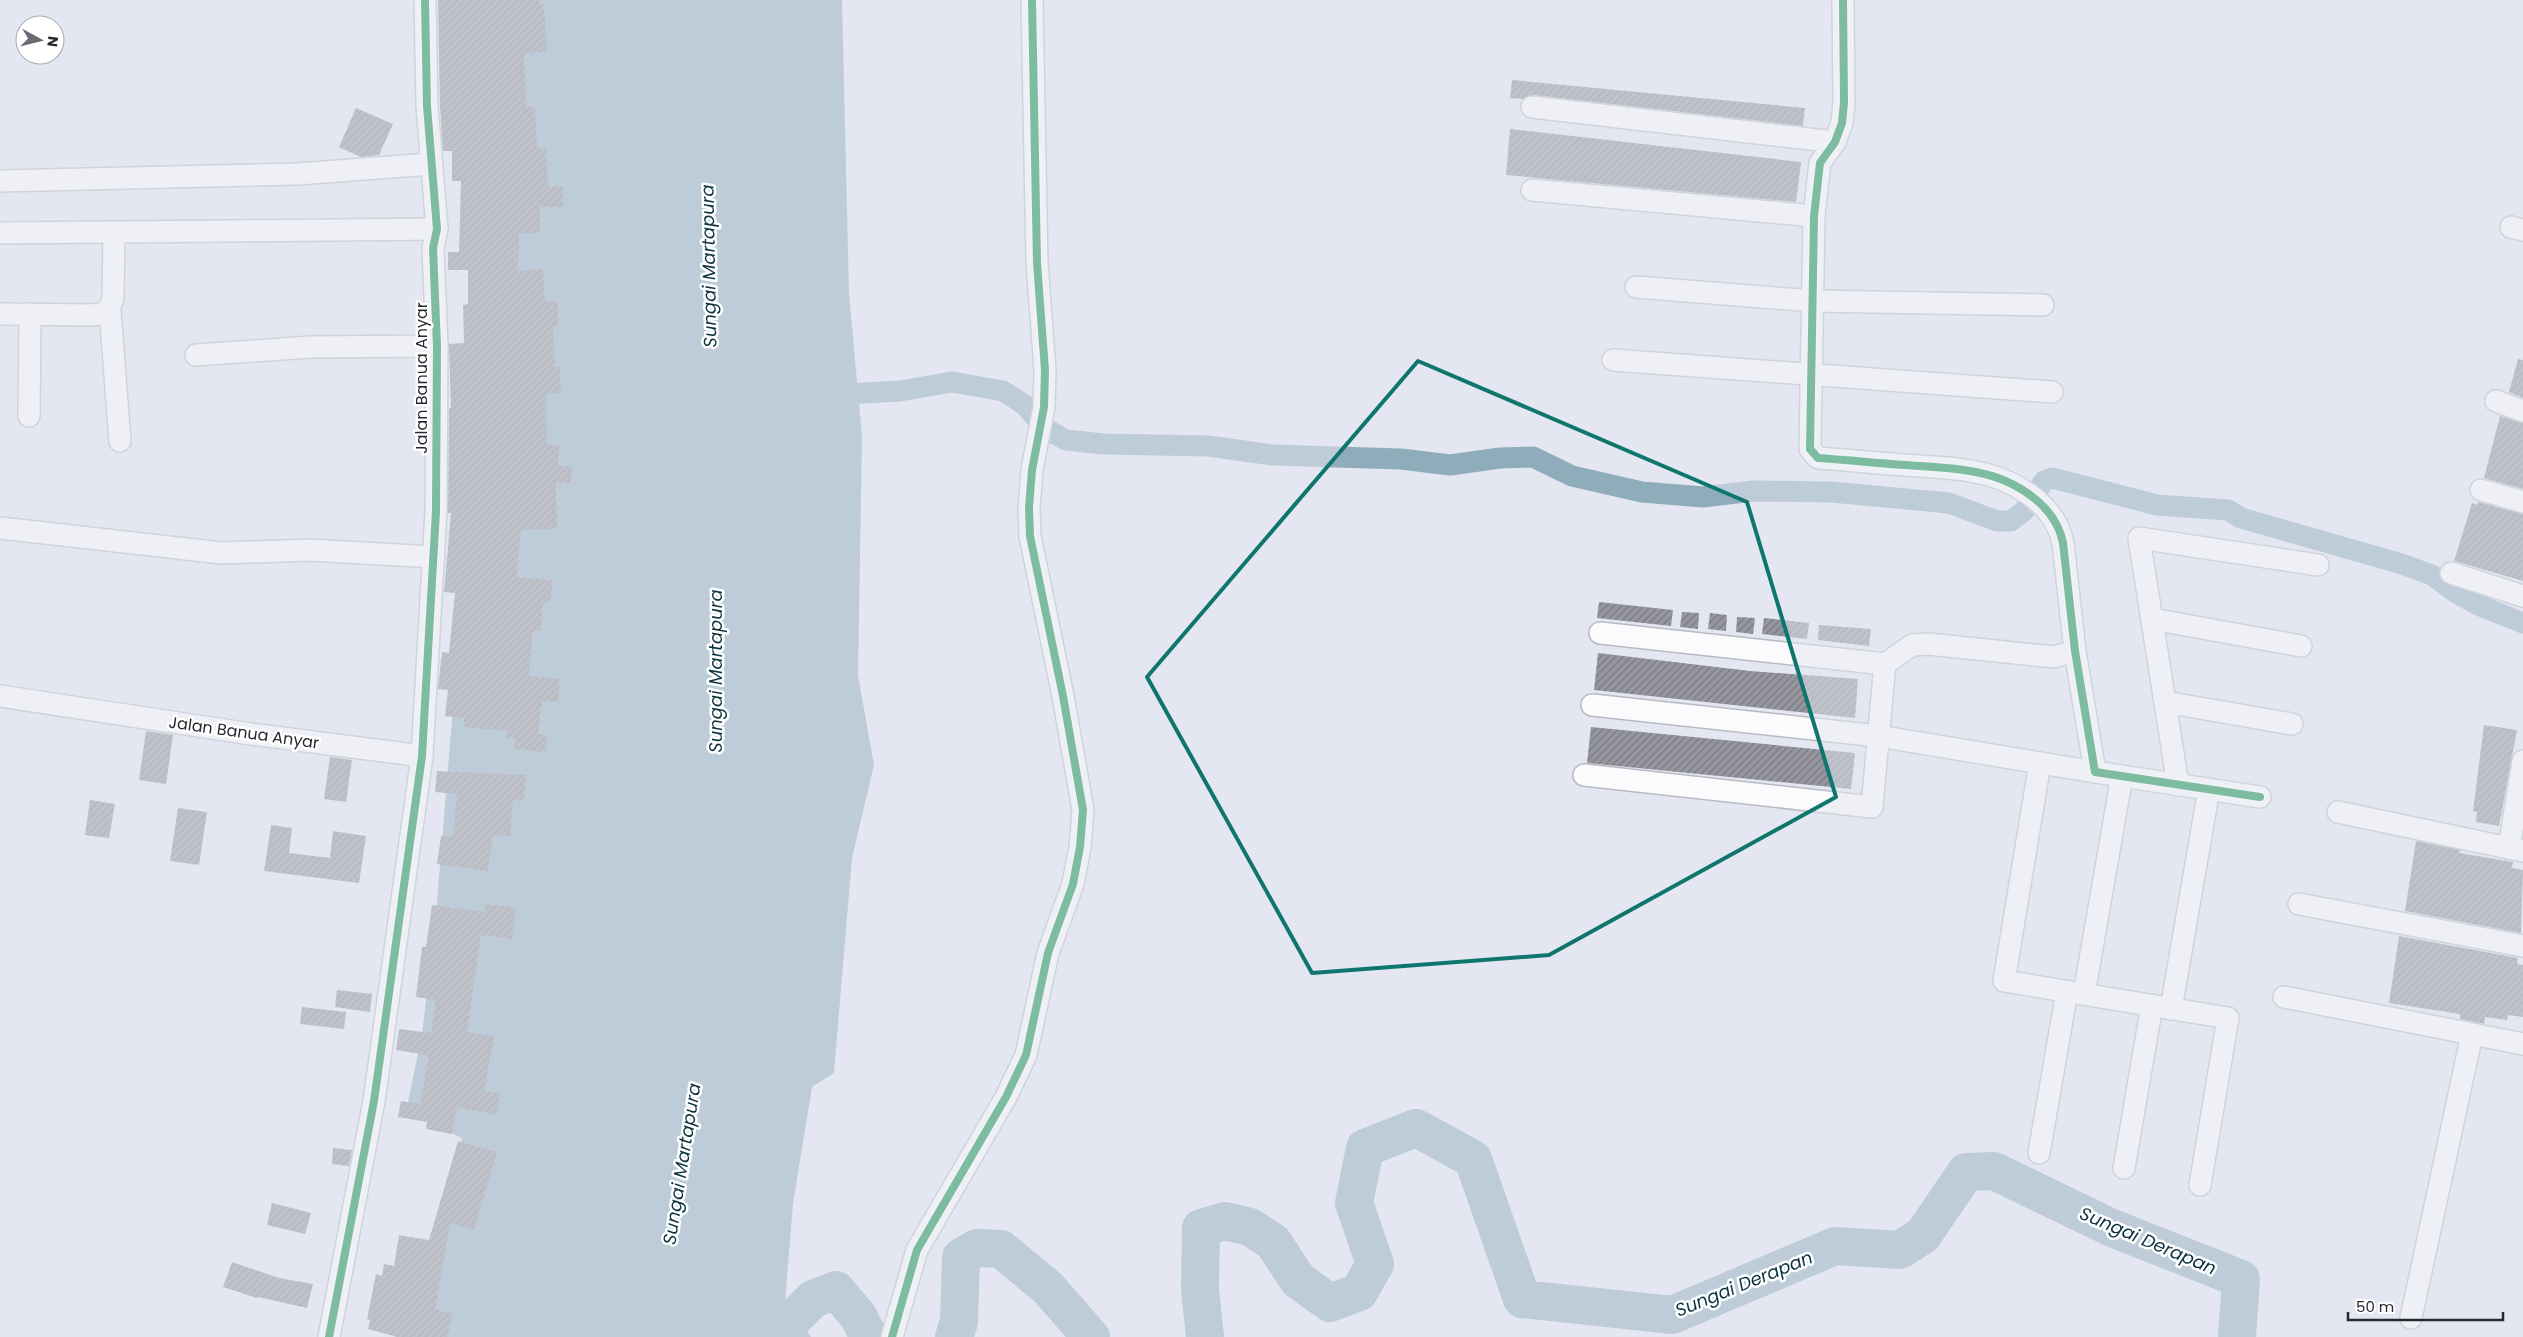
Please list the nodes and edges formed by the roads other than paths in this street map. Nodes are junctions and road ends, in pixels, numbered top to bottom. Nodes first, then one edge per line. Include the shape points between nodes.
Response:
1 (425, 0) edge
2 (1032, 0) edge
3 (1843, 0) edge
4 (1532, 107) dead end
5 (1835, 142) junction
6 (430, 164) junction
7 (0, 181) edge
8 (1532, 190) dead end
9 (1814, 216) junction
10 (437, 230) junction
11 (0, 233) edge
12 (114, 233) junction
13 (1636, 288) dead end
14 (1813, 301) junction
15 (2043, 305) dead end
16 (110, 310) junction
17 (0, 314) edge
18 (30, 314) junction
19 (436, 346) junction
20 (196, 355) dead end
21 (1613, 360) dead end
22 (1812, 376) junction
23 (2052, 392) dead end
24 (2496, 401) dead end
25 (2523, 411) edge
26 (29, 416) dead end
27 (120, 441) dead end
28 (2481, 490) dead end
29 (2523, 502) edge
30 (0, 528) edge
31 (434, 557) junction
32 (2318, 565) dead end
33 (2451, 573) dead end
34 (2523, 596) edge
35 (2152, 619) junction
36 (1600, 633) dead end
37 (2301, 646) dead end
38 (2075, 651) junction
39 (1885, 664) junction
40 (0, 696) edge
41 (2165, 702) junction
42 (1592, 705) dead end
43 (2292, 724) dead end
44 (1878, 736) junction
45 (422, 756) junction
46 (2523, 761) edge
47 (2040, 763) junction
48 (2095, 772) junction
49 (1584, 775) dead end
50 (2122, 776) junction
51 (2178, 784) junction
52 (2209, 789) junction
53 (2260, 797) dead end
54 (2338, 812) dead end
55 (2516, 850) edge
56 (2299, 904) dead end
57 (2523, 946) edge
58 (2075, 993) junction
59 (2284, 997) dead end
60 (2161, 1007) junction
61 (2472, 1034) junction
62 (2523, 1044) edge
63 (2039, 1153) dead end
64 (2124, 1168) dead end
65 (2200, 1185) dead end
66 (2411, 1318) dead end
67 (893, 1336) edge
68 (329, 1337) edge

1 - 6 street, Jalan Banua Anyar
2 - 67 street via 1037,262 1046,370 1044,408 1032,470 1030,536 1083,810 1080,847 1072,884 1048,952 1026,1055 1006,1097 917,1250
3 - 5 street via 1844,102 1842,124
4 - 5 street
5 - 9 street via 1820,162
6 - 7 street via 298,174
6 - 10 street, Jalan Banua Anyar
8 - 9 street
9 - 14 street
10 - 12 street
10 - 19 street, Jalan Banua Anyar via 433,248
11 - 12 street
12 - 16 street
13 - 14 street
14 - 15 street
14 - 22 street
16 - 18 street via 103,314
16 - 27 street
17 - 18 street
18 - 26 street
19 - 20 street via 310,347
19 - 31 street, Jalan Banua Anyar
21 - 22 street
22 - 23 street
22 - 38 street via 1810,449 1818,458 1971,471 2004,480 2040,503 2061,530
24 - 25 street
28 - 29 street
30 - 31 street via 222,553 310,550
31 - 45 street, Jalan Banua Anyar
32 - 35 street via 2139,538
33 - 34 street
35 - 37 street
35 - 41 street
36 - 39 street
38 - 39 street via 2054,656 1912,645
38 - 48 street
39 - 44 street
40 - 45 street, Jalan Banua Anyar
41 - 43 street
41 - 51 street
42 - 44 street
44 - 47 street
44 - 49 street via 1872,807
45 - 68 street via 374,1101
46 - 55 street
47 - 48 street
47 - 58 street via 2004,981
48 - 50 street
50 - 51 street
50 - 58 street
51 - 52 street
52 - 53 street
52 - 60 street
54 - 55 street
56 - 57 street
58 - 60 street
58 - 63 street
59 - 61 street
60 - 64 street
60 - 65 street via 2228,1018
61 - 62 street
61 - 66 street

